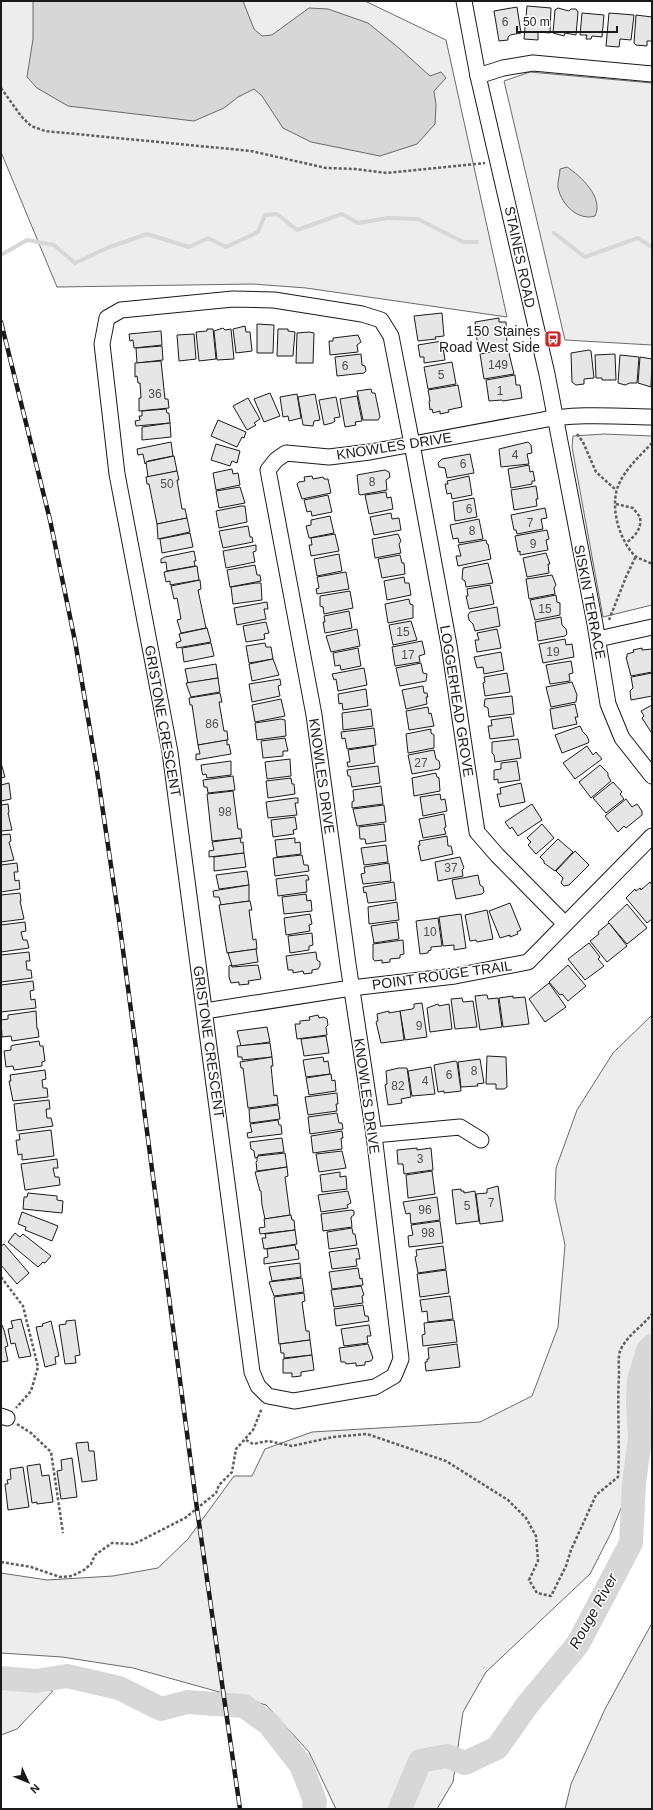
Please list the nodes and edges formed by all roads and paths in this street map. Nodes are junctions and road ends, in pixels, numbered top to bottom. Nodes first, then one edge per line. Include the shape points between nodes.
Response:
1 (464, 1) edge
2 (652, 74) edge
3 (478, 76) junction
4 (1, 88) edge
5 (498, 161) junction
6 (555, 417) junction
7 (652, 418) edge
8 (577, 434) dead end
9 (652, 443) edge
10 (412, 444) junction
11 (616, 490) junction
12 (616, 504) junction
13 (626, 543) junction
14 (636, 556) junction
15 (652, 564) edge
16 (608, 620) dead end
17 (652, 627) edge
18 (598, 639) junction
19 (652, 776) edge
20 (652, 836) edge
21 (566, 924) junction
22 (352, 988) junction
23 (205, 1011) junction
24 (374, 1135) junction
25 (481, 1140) dead end
26 (1, 1277) edge
27 (652, 1314) edge
28 (268, 1396) junction
29 (4, 1417) edge
30 (246, 1440) junction
31 (63, 1532) dead end
32 (1, 1562) edge

1 - 3 street, STAINES ROAD
2 - 3 street via 533,63 503,68
3 - 5 street, STAINES ROAD
4 - 5 path via 31,126 45,131 250,151 326,168 387,173
5 - 6 street, STAINES ROAD
6 - 7 street via 581,415
6 - 10 street, KNOWLES DRIVE
6 - 18 street, SISKIN TERRACE
8 - 11 path via 596,472
9 - 11 path via 628,469
10 - 21 street, LOGGERHEAD GROVE via 450,645 477,832
10 - 22 street, KNOWLES DRIVE via 329,457 286,453 268,470 314,715
10 - 23 street, GRISTONE CRESCENT via 391,336 381,320 362,314 274,300 233,299 121,310 107,318 102,344 117,474 170,752
11 - 12 path
12 - 13 path via 618,524
12 - 13 path via 631,507 640,517 638,530
13 - 14 path
14 - 15 path
14 - 16 path
17 - 18 street
18 - 19 street, SISKIN TERRACE via 608,704 622,738
20 - 21 street, POINT ROUGE TRAIL
21 - 22 street, POINT ROUGE TRAIL via 528,962 455,976
22 - 23 street, POINT ROUGE TRAIL
22 - 24 street, KNOWLES DRIVE
23 - 28 street, GRISTONE CRESCENT via 252,1372 258,1386
24 - 25 street via 460,1127
24 - 28 street, KNOWLES DRIVE via 401,1359 394,1376 375,1387 294,1401
26 - 29 path via 23,1306 38,1367 31,1391
27 - 30 path via 632,1333 620,1352 618,1477 596,1495 551,1596 537,1593 529,1580 538,1561 536,1536 526,1518 508,1500 446,1461 367,1434 333,1437 292,1446 268,1441 253,1444
28 - 30 path
29 - 31 path via 31,1432 51,1452
30 - 32 path via 236,1449 232,1472 216,1493 185,1518 133,1544 112,1543 95,1555 91,1564 84,1570 72,1576 60,1577 32,1567

